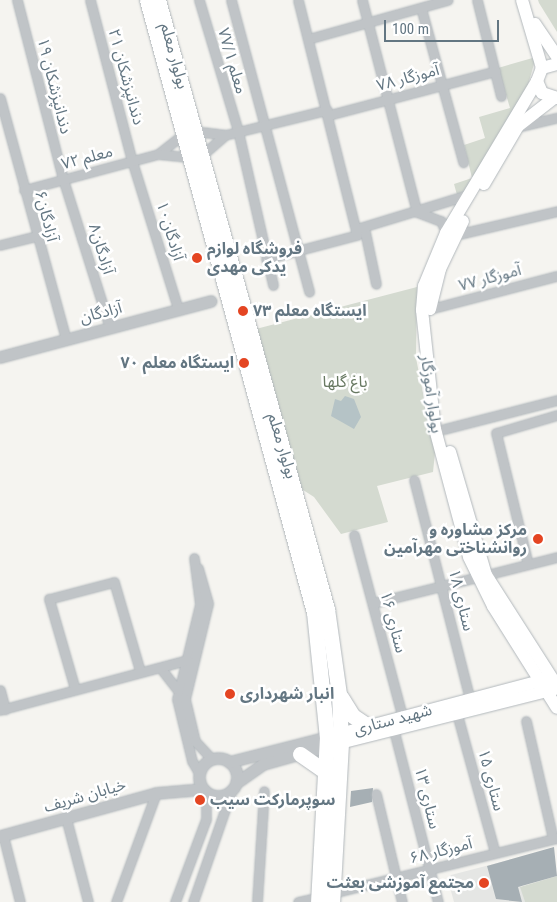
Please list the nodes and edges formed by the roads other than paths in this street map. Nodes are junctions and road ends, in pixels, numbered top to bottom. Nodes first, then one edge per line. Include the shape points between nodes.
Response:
1 (17, 0) edge
2 (90, 0) edge
3 (147, 0) edge
4 (158, 0) edge
5 (199, 0) edge
6 (231, 0) edge
7 (298, 0) edge
8 (362, 0) edge
9 (448, 0) edge
10 (477, 0) edge
11 (524, 4) edge
12 (421, 8) junction
13 (368, 23) junction
14 (308, 39) junction
15 (557, 57) edge
16 (557, 64) edge
17 (542, 68) junction
18 (495, 71) junction
19 (537, 80) junction
20 (442, 85) junction
21 (501, 96) dead end
22 (555, 98) edge
23 (388, 99) junction
24 (0, 102) edge
25 (328, 112) junction
26 (557, 118) edge
27 (518, 126) junction
28 (265, 127) junction
29 (238, 131) junction
30 (188, 133) junction
31 (226, 135) junction
32 (158, 154) junction
33 (195, 157) junction
34 (132, 161) junction
35 (463, 162) dead end
36 (63, 179) junction
37 (24, 190) junction
38 (467, 195) junction
39 (557, 211) edge
40 (416, 212) junction
41 (360, 228) junction
42 (451, 234) junction
43 (35, 236) junction
44 (0, 245) edge
45 (298, 251) junction
46 (266, 260) junction
47 (557, 276) edge
48 (376, 284) dead end
49 (273, 285) dead end
50 (223, 287) junction
51 (309, 292) dead end
52 (211, 301) junction
53 (228, 307) junction
54 (178, 309) junction
55 (430, 309) junction
56 (110, 328) junction
57 (66, 340) junction
58 (0, 357) edge
59 (557, 400) edge
60 (557, 414) edge
61 (444, 429) junction
62 (414, 480) dead end
63 (354, 535) dead end
64 (557, 557) edge
65 (528, 564) junction
66 (481, 576) junction
67 (442, 586) junction
68 (373, 603) junction
69 (186, 662) junction
70 (162, 670) junction
71 (140, 671) junction
72 (552, 684) edge
73 (75, 689) junction
74 (177, 689) junction
75 (0, 690) edge
76 (340, 694) junction
77 (470, 699) junction
78 (557, 708) edge
79 (2, 710) edge
80 (457, 714) junction
81 (402, 716) junction
82 (526, 721) dead end
83 (368, 726) junction
84 (394, 731) junction
85 (334, 740) junction
86 (300, 754) junction
87 (212, 759) junction
88 (229, 762) junction
89 (326, 772) junction
90 (199, 774) junction
91 (180, 788) junction
92 (233, 788) junction
93 (264, 790) dead end
94 (204, 791) junction
95 (156, 792) junction
96 (376, 794) dead end
97 (66, 818) junction
98 (1, 835) edge
99 (555, 838) edge
100 (495, 853) junction
101 (430, 869) junction
102 (395, 878) junction
103 (326, 899) edge
104 (20, 902) edge
105 (88, 902) edge
106 (116, 902) edge
107 (175, 902) edge
108 (193, 902) edge
109 (257, 902) edge
110 (298, 902) edge
111 (402, 902) edge
112 (438, 902) edge

1 - 36 street, دندانپزشکان ۱۹
2 - 34 street, دندانپزشکان ۲۱
3 - 30 main road, بولوار معلم
4 - 30 main road, بولوار معلم
5 - 29 street, معلم ۷۷/۱
6 - 28 street
7 - 14 street
8 - 13 street
9 - 12 street
10 - 18 street
11 - 15 main road
11 - 17 main road
12 - 13 street
12 - 20 street
13 - 14 street
13 - 23 street
14 - 25 street
16 - 17 main road
17 - 19 main road, بولوار آموزگار
18 - 20 street, آموزگار ۷۸
18 - 21 street
19 - 22 main road via 542,93
19 - 38 main road, بولوار آموزگار
20 - 23 street, آموزگار ۷۸
20 - 35 street
22 - 27 main road, بولوار آموزگار
23 - 25 street, آموزگار ۷۸
23 - 40 street
24 - 37 street, آزادگان۶
25 - 28 street, آموزگار ۷۸
25 - 41 street
26 - 27 street
27 - 42 main road, بولوار آموزگار
28 - 29 street, آموزگار ۷۸
28 - 45 street
29 - 31 street, آموزگار ۷۸
29 - 46 street, معلم ۷۷/۱
30 - 31 street
30 - 32 street
30 - 33 main road, بولوار معلم
31 - 33 street
32 - 33 street
32 - 34 street, معلم ۷۲
33 - 50 main road, بولوار معلم
33 - 76 main road, بولوار معلم via 320,578
34 - 36 street, معلم ۷۲
34 - 54 street, آزادگان۱۰
36 - 37 street, معلم ۷۲
36 - 56 street, آزادگان۸
37 - 43 street, آزادگان۶
38 - 40 street
38 - 42 main road, بولوار آموزگار
39 - 42 street
40 - 41 street
40 - 42 street via 442,221
41 - 45 street via 357,235
41 - 48 street
42 - 55 main road, بولوار آموزگار via 433,288
42 - 66 main road, بولوار آموزگار via 424,286 425,360 435,428
43 - 44 street
43 - 57 street, آزادگان۶
45 - 46 street
45 - 51 street
46 - 49 street, معلم ۷۷/۱
47 - 55 street, ۷۷ آموزگار
50 - 52 street
50 - 53 main road, بولوار معلم
52 - 53 street
52 - 54 street, آزادگان
53 - 85 main road, بولوار معلم via 314,612
54 - 56 street, آزادگان
55 - 61 main road, بولوار آموزگار
56 - 57 street, آزادگان
57 - 58 street, آزادگان
59 - 61 street
60 - 65 street via 496,433
61 - 66 main road, بولوار آموزگار
62 - 67 street, ستاری ۱۸
63 - 68 street, ستاری ۱۶
64 - 65 street
65 - 66 street
66 - 67 street
66 - 72 main road, بولوار آموزگار
67 - 68 street
67 - 77 street, ستاری ۱۸
68 - 81 street, ستاری ۱۶
69 - 69 street via 208,604 194,558 200,604
69 - 70 street
69 - 71 street
69 - 74 street
69 - 87 street via 185,699 194,741
70 - 71 street
70 - 74 street
71 - 73 street
71 - 73 street via 114,582 49,599
72 - 77 main road, شهید ستاری
72 - 78 main road, بولوار آموزگار
72 - 80 main road, شهید ستاری
73 - 79 street
74 - 90 street via 192,761
75 - 79 street
76 - 83 main road via 353,716
76 - 85 main road, بولوار معلم
77 - 81 main road, شهید ستاری
80 - 84 main road, شهید ستاری
80 - 100 street, ستاری ۱۵
81 - 83 main road, شهید ستاری
82 - 99 street
83 - 85 main road, شهید ستاری
84 - 85 main road, شهید ستاری
84 - 101 street, ستاری ۱۳
85 - 86 street, شهید ستاری
85 - 88 street, شهید ستاری
85 - 89 main road, بولوار معلم
85 - 103 main road, بولوار معلم
86 - 89 main road
86 - 92 street, شهید ستاری via 263,764
87 - 88 street
87 - 90 street
88 - 92 street via 236,772
89 - 103 main road, بولوار معلم
90 - 91 street, خیابان شریف
90 - 94 street
91 - 94 street, خیابان شریف
91 - 95 street, خیابان شریف
92 - 94 street via 214,796
92 - 108 street
93 - 109 street
94 - 107 street via 206,819
95 - 97 street, خیابان شریف
95 - 106 street
96 - 102 street
97 - 98 street, خیابان شریف
97 - 105 street
98 - 104 street
99 - 100 street, آموزگار ۶۸
100 - 101 street, آموزگار ۶۸
101 - 102 street, آموزگار ۶۸
101 - 112 street, ستاری ۱۳
102 - 103 street, آموزگار ۶۸
102 - 111 street
103 - 110 street, آموزگار ۶۸

